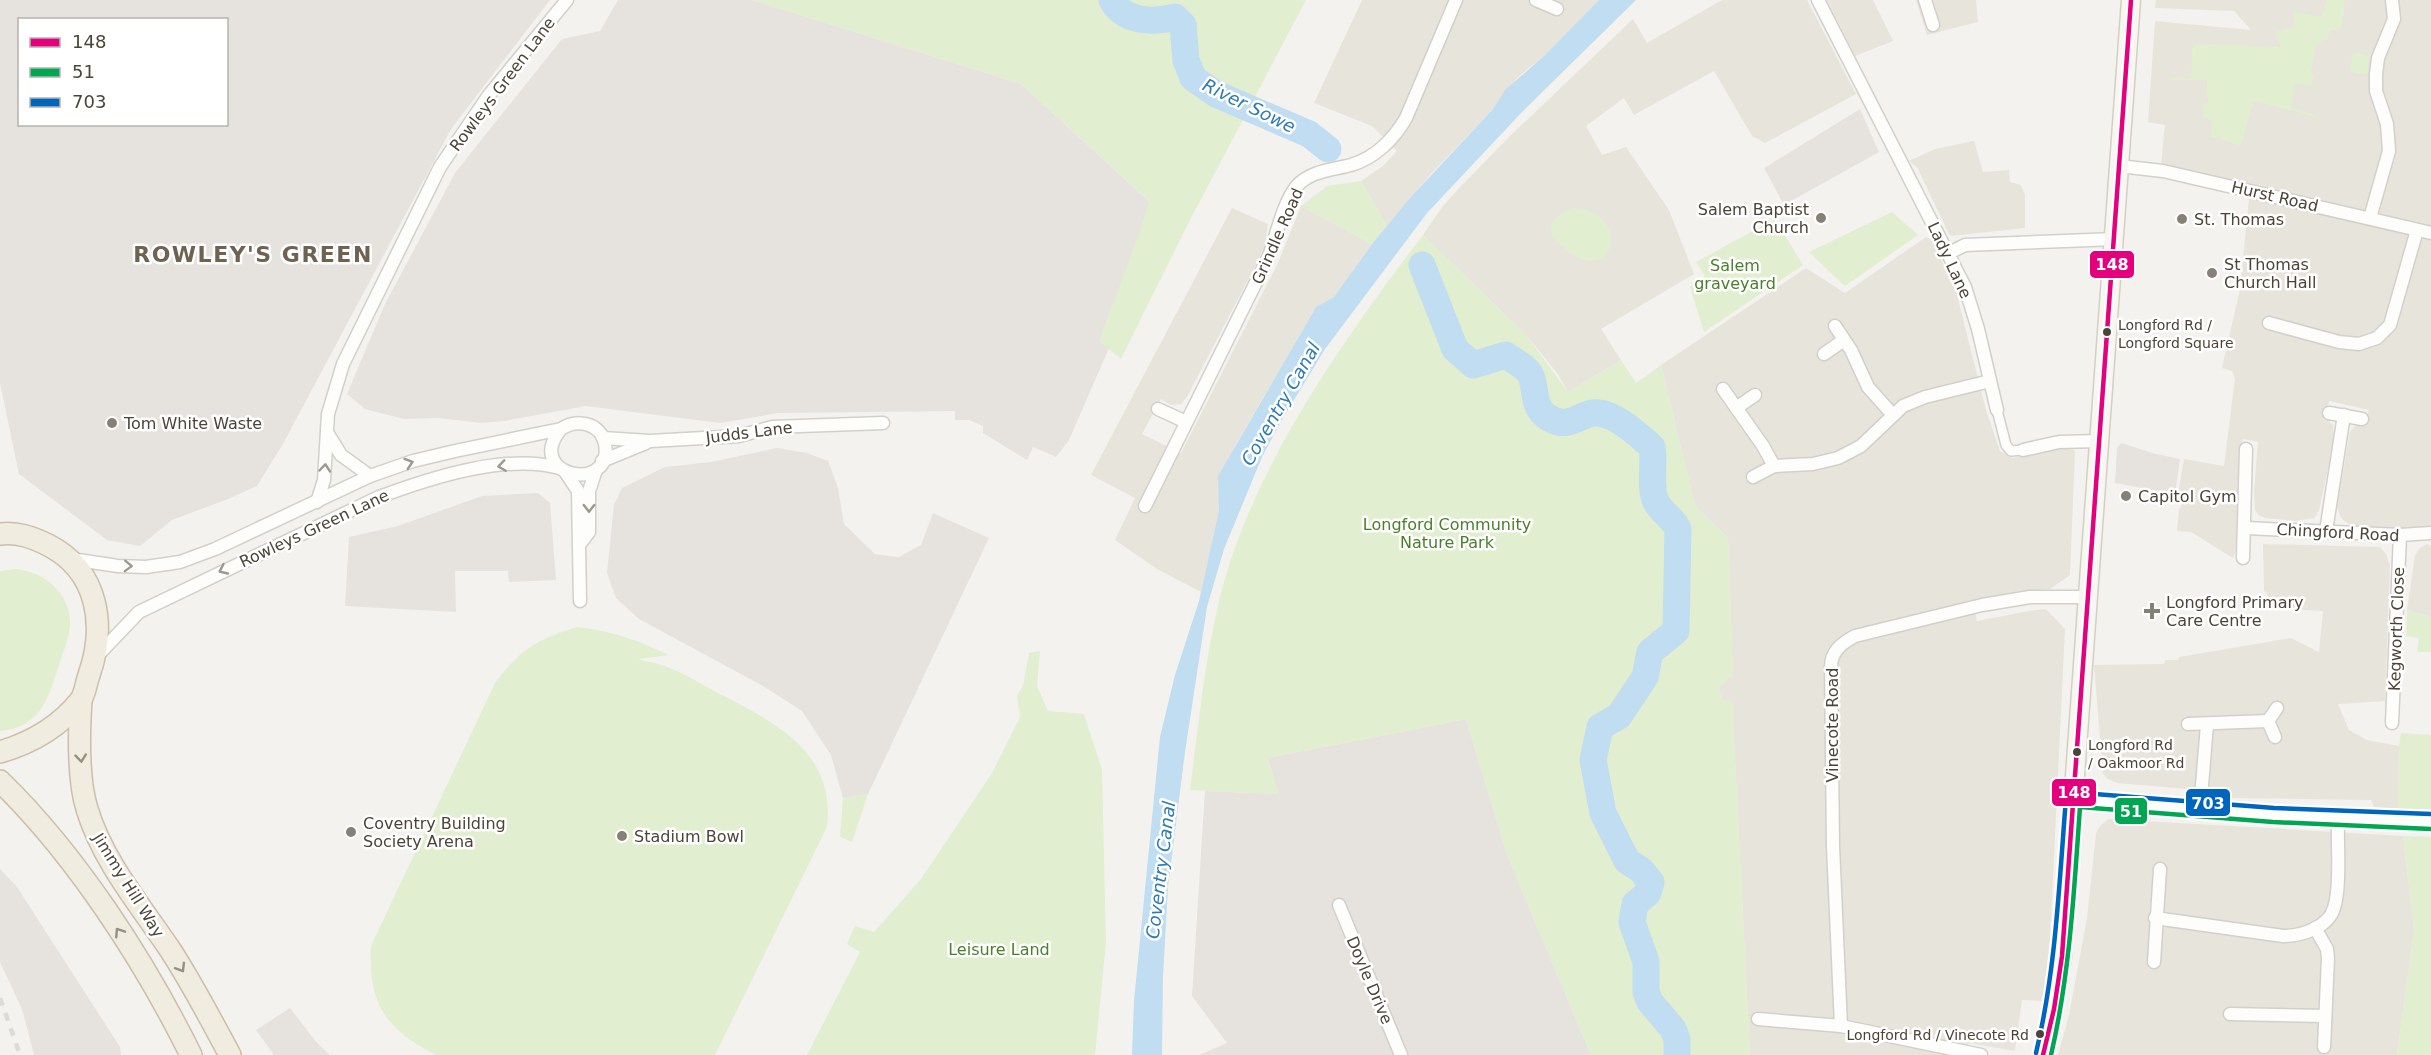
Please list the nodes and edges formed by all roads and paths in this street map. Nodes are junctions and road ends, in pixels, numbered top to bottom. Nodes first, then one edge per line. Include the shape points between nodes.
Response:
1 (567, 0) edge
2 (1456, 0) edge
3 (1536, 0) edge
4 (1818, 0) edge
5 (1925, 0) edge
6 (2131, 0) edge
7 (2392, 0) edge
8 (1557, 9) dead end
9 (1933, 25) dead end
10 (2119, 166) junction
11 (2370, 218) junction
12 (2417, 230) junction
13 (2431, 232) edge
14 (2115, 239) junction
15 (1949, 253) junction
16 (2269, 323) dead end
17 (1835, 326) dead end
18 (1844, 340) junction
19 (1824, 354) dead end
20 (1990, 381) junction
21 (1723, 389) dead end
22 (1755, 395) dead end
23 (1736, 408) junction
24 (1158, 409) dead end
25 (1997, 410) joint
26 (2329, 413) dead end
27 (1892, 414) junction
28 (2344, 415) junction
29 (2362, 419) dead end
30 (1186, 422) junction
31 (883, 423) dead end
32 (561, 429) junction
33 (328, 434) junction
34 (603, 438) junction
35 (650, 441) junction
36 (2099, 441) junction
37 (2246, 449) dead end
38 (2022, 450) joint
39 (599, 465) junction
40 (1773, 466) junction
41 (563, 470) junction
42 (370, 476) junction
43 (1753, 477) dead end
44 (317, 502) junction
45 (1145, 506) dead end
46 (0, 516) edge
47 (2246, 528) junction
48 (2326, 531) junction
49 (2431, 533) edge
50 (7, 534) edge
51 (2400, 536) junction
52 (580, 544) junction
53 (70, 558) junction
54 (2243, 558) dead end
55 (2089, 597) junction
56 (580, 601) dead end
57 (95, 658) junction
58 (81, 700) junction
59 (2277, 708) dead end
60 (2268, 721) junction
61 (2392, 723) dead end
62 (2188, 724) dead end
63 (2207, 725) junction
64 (2275, 737) dead end
65 (0, 752) edge
66 (0, 781) edge
67 (2073, 799) junction
68 (2200, 809) junction
69 (2338, 819) junction
70 (2431, 822) edge
71 (2160, 869) dead end
72 (1339, 905) dead end
73 (2155, 918) junction
74 (2315, 928) junction
75 (2154, 962) dead end
76 (2230, 1014) dead end
77 (2325, 1016) junction
78 (1758, 1019) dead end
79 (1841, 1026) junction
80 (2324, 1047) dead end
81 (191, 1055) edge
82 (230, 1055) edge
83 (1401, 1055) edge
84 (1981, 1055) edge
85 (2043, 1055) edge

1 - 33 street, Rowleys Green Lane via 489,95 440,167 343,364 332,394
2 - 30 street, Grindle Road via 1397,135 1354,164 1317,173 1295,189 1269,256
3 - 8 street
4 - 15 street, Lady Lane
5 - 9 street
6 - 10 main road
7 - 11 street via 2394,20 2378,58 2376,74 2389,151
10 - 11 street, Hurst Road via 2163,171
10 - 14 main road
11 - 12 street, Hurst Road
12 - 13 street, Hurst Road
12 - 16 street via 2390,325 2377,338 2359,344 2339,342
14 - 15 street via 1965,245
14 - 36 main road
15 - 20 street, Lady Lane via 1976,319
17 - 18 street
18 - 19 street
18 - 27 street via 1868,387
20 - 25 street, Lady Lane
20 - 27 street via 1914,401
21 - 23 street
22 - 23 street
23 - 40 street
24 - 30 street
25 - 38 street, Lady Lane via 2006,445 2011,451
26 - 28 street
27 - 40 street via 1861,446 1839,458
28 - 29 street
28 - 48 street
30 - 45 street, Grindle Road
31 - 35 street, Judds Lane via 771,427 739,436
32 - 34 street via 585,423
32 - 41 street via 552,444 552,453
42 -> 32 street, Rowleys Green Lane via 445,453
33 - 42 street, Rowleys Green Lane via 341,455
44 -> 33 street, Rowleys Green Lane via 324,480
34 - 35 street, Judds Lane
34 - 39 street via 605,445
35 - 39 street, Judds Lane
36 - 38 street, Lady Lane via 2059,442
36 - 55 main road
37 - 47 street
39 - 41 street via 584,475
39 -> 52 street via 589,491 589,532
40 - 43 street
41 - 52 street via 578,491
41 -> 57 street, Rowleys Green Lane via 542,463 457,472 379,497 139,612
42 - 44 street, Rowleys Green Lane
53 -> 44 street, Rowleys Green Lane via 118,566 180,562
46 - 50 highway
47 - 48 street, Chingford Road
47 - 54 street
48 - 51 street, Chingford Road
49 - 51 street, Chingford Road
50 - 53 highway via 32,537
51 - 61 street, Kegworth Close
52 - 56 street
53 - 57 highway, Jimmy Hill Way via 89,584 95,604
55 - 67 main road
55 - 79 street, Vinecote Road via 2031,597 1978,606 1855,636 1839,645 1830,667
57 - 58 highway, Jimmy Hill Way
58 - 65 highway via 46,732
58 -> 82 highway, Jimmy Hill Way via 78,734 86,804 96,833
59 - 60 street
60 - 63 street
60 - 64 street
62 - 63 street
63 - 68 street
81 -> 66 highway, Jimmy Hill Way via 141,965 99,901 30,811
67 - 68 street
67 - 85 main road via 2062,956
68 - 69 street
69 - 70 street
69 - 74 street via 2334,910
71 - 73 street
72 - 83 street, Doyle Drive
73 - 74 street via 2283,936
73 - 75 street
74 - 77 street via 2328,958
76 - 77 street
77 - 80 street
78 - 79 street
79 - 84 street

